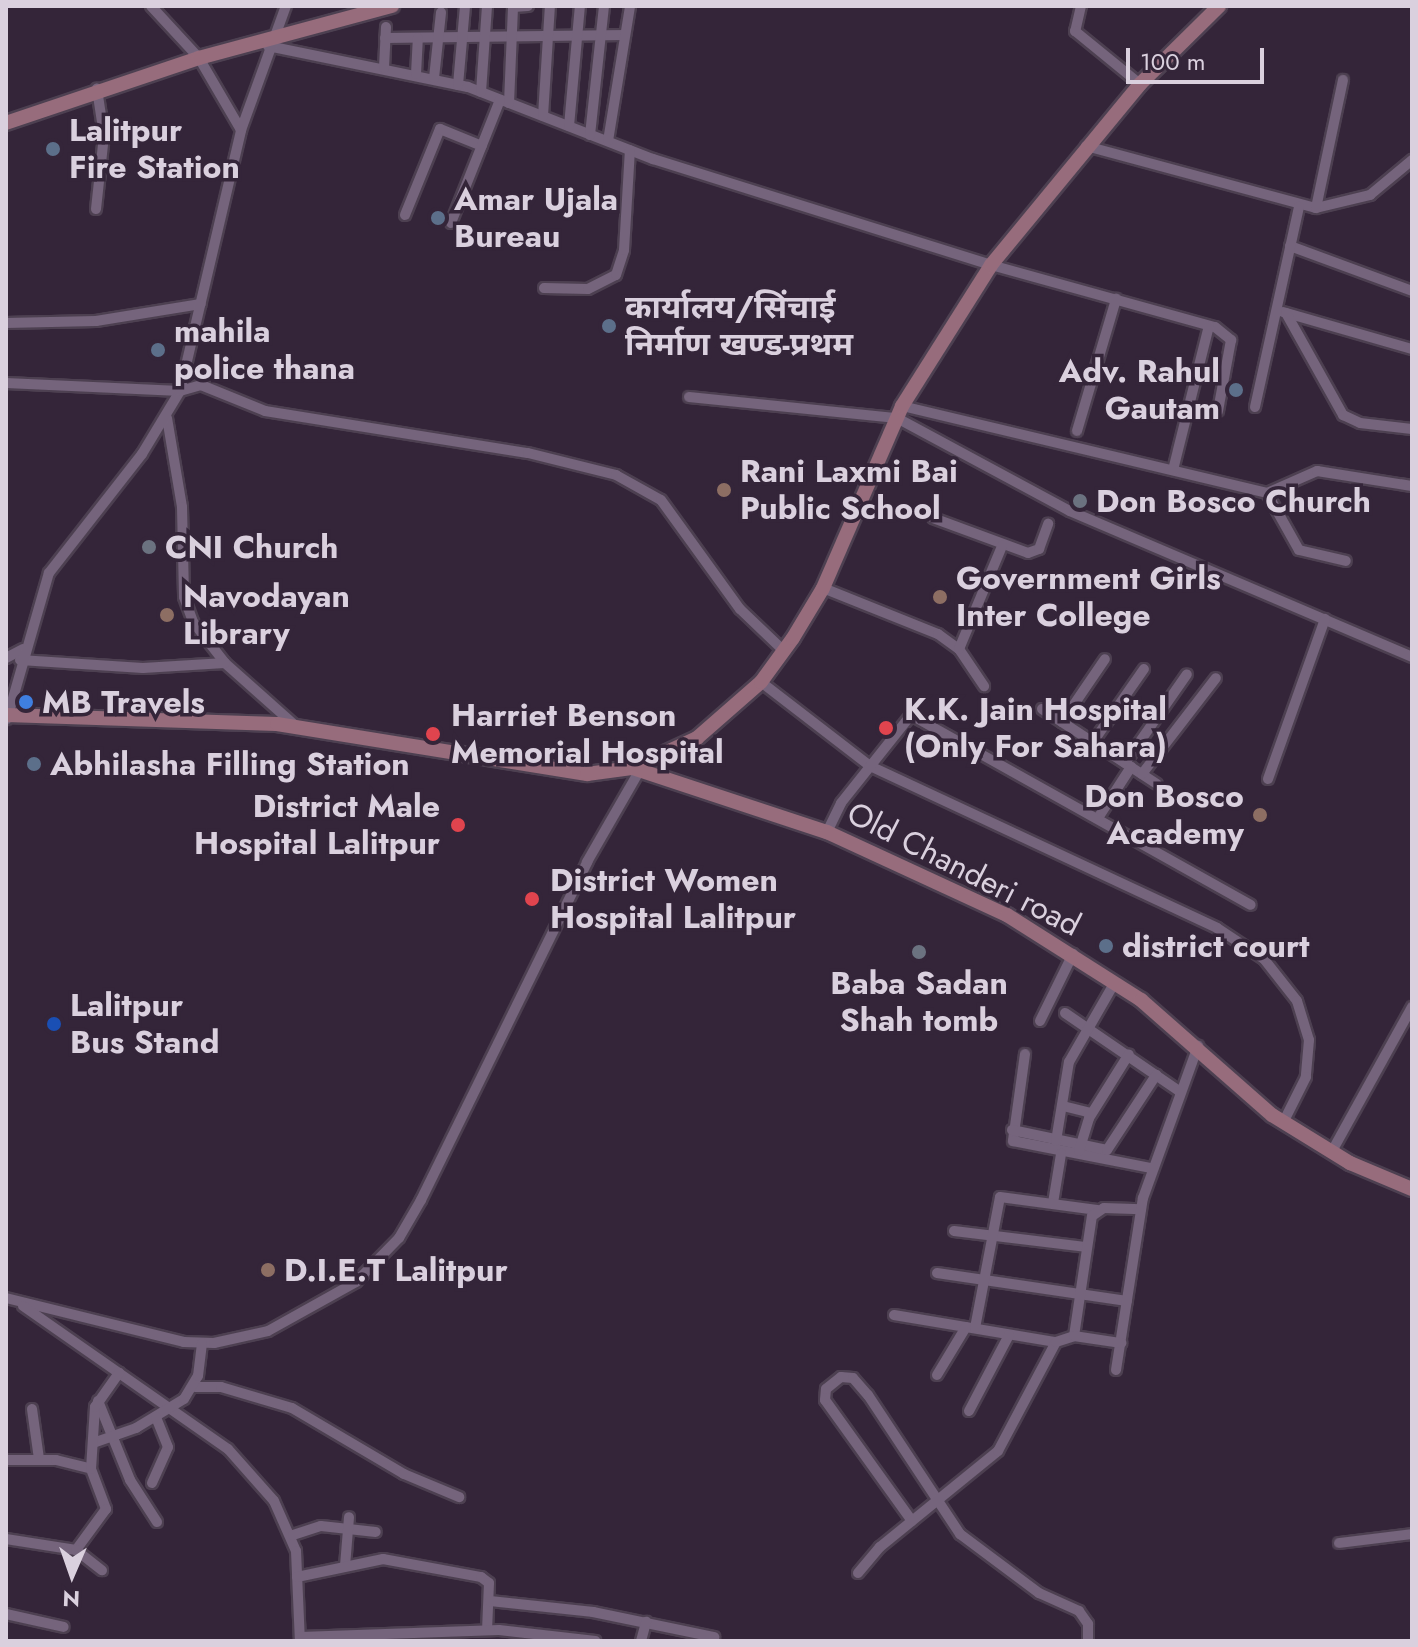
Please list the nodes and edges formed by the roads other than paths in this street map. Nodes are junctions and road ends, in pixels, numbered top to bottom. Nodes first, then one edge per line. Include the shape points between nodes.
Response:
1 (151, 6) edge
2 (286, 6) edge
3 (364, 6) edge
4 (392, 6) edge
5 (465, 6) edge
6 (487, 6) edge
7 (513, 6) edge
8 (528, 6) edge
9 (550, 6) edge
10 (580, 6) edge
11 (604, 6) edge
12 (630, 6) edge
13 (1081, 6) edge
14 (1219, 6) edge
15 (441, 12) dead end
16 (601, 35) junction
17 (625, 35) junction
18 (463, 36) junction
19 (484, 36) junction
20 (516, 36) junction
21 (548, 36) junction
22 (578, 36) junction
23 (438, 37) junction
24 (418, 38) junction
25 (271, 39) junction
26 (195, 55) junction
27 (384, 68) junction
28 (416, 74) junction
29 (434, 78) junction
30 (1343, 80) dead end
31 (1140, 84) junction
32 (458, 85) junction
33 (97, 89) junction
34 (481, 92) junction
35 (505, 102) junction
36 (6, 114) edge
37 (543, 116) junction
38 (6, 123) edge
39 (569, 126) junction
40 (241, 130) junction
41 (590, 135) junction
42 (608, 141) junction
43 (482, 146) junction
44 (1086, 146) junction
45 (630, 150) junction
46 (1412, 160) edge
47 (1299, 207) junction
48 (1316, 208) junction
49 (96, 209) dead end
50 (405, 215) dead end
51 (451, 223) dead end
52 (1290, 246) junction
53 (991, 265) junction
54 (544, 288) dead end
55 (1412, 291) edge
56 (1116, 299) junction
57 (201, 304) junction
58 (1281, 312) junction
59 (6, 323) edge
60 (1209, 326) junction
61 (1412, 349) edge
62 (6, 383) edge
63 (180, 391) junction
64 (689, 397) dead end
65 (1255, 407) dead end
66 (1218, 411) dead end
67 (899, 412) junction
68 (167, 418) junction
69 (1412, 429) edge
70 (1077, 431) dead end
71 (1173, 470) junction
72 (1412, 486) edge
73 (1267, 493) junction
74 (933, 518) dead end
75 (1048, 524) dead end
76 (1002, 546) junction
77 (1346, 561) dead end
78 (823, 588) junction
79 (1325, 619) junction
80 (959, 649) junction
81 (21, 655) junction
82 (780, 657) junction
83 (1412, 657) edge
84 (6, 658) edge
85 (1105, 659) dead end
86 (225, 663) junction
87 (1144, 669) dead end
88 (1187, 674) dead end
89 (1216, 678) dead end
90 (761, 682) junction
91 (984, 686) dead end
92 (1042, 709) dead end
93 (7, 717) edge
94 (1062, 722) junction
95 (298, 728) junction
96 (1093, 742) junction
97 (1128, 765) junction
98 (870, 766) junction
99 (636, 769) junction
100 (1142, 774) junction
101 (1268, 779) dead end
102 (1157, 784) dead end
103 (1098, 818) junction
104 (827, 832) junction
105 (1251, 905) dead end
106 (1073, 954) junction
107 (1115, 982) junction
108 (1412, 1007) edge
109 (1065, 1013) dead end
110 (1040, 1021) dead end
111 (1088, 1026) junction
112 (1198, 1046) junction
113 (1025, 1054) dead end
114 (1129, 1054) junction
115 (1156, 1075) junction
116 (1179, 1091) junction
117 (1063, 1106) junction
118 (1091, 1113) junction
119 (1278, 1119) junction
120 (1012, 1130) junction
121 (1056, 1141) junction
122 (1079, 1152) junction
123 (1331, 1153) junction
124 (1061, 1154) junction
125 (1151, 1168) junction
126 (1412, 1189) edge
127 (1053, 1203) junction
128 (1141, 1209) junction
129 (1097, 1210) junction
130 (954, 1231) dead end
131 (989, 1236) junction
132 (1087, 1247) junction
133 (937, 1273) dead end
134 (982, 1280) junction
135 (1080, 1294) junction
136 (6, 1298) edge
137 (1127, 1301) junction
138 (18, 1302) junction
139 (894, 1315) dead end
140 (970, 1328) junction
141 (1009, 1335) junction
142 (1074, 1336) junction
143 (1056, 1342) junction
144 (202, 1343) junction
145 (1121, 1343) junction
146 (1116, 1370) dead end
147 (119, 1373) junction
148 (937, 1375) dead end
149 (195, 1387) junction
150 (98, 1401) junction
151 (171, 1407) junction
152 (32, 1409) dead end
153 (969, 1411) dead end
154 (156, 1417) junction
155 (113, 1438) junction
156 (93, 1443) junction
157 (39, 1459) junction
158 (6, 1460) edge
159 (91, 1469) junction
160 (152, 1483) dead end
161 (459, 1497) dead end
162 (937, 1502) junction
163 (349, 1517) dead end
164 (912, 1521) junction
165 (157, 1522) dead end
166 (347, 1531) junction
167 (376, 1532) dead end
168 (1412, 1534) edge
169 (293, 1535) junction
170 (6, 1539) edge
171 (1339, 1543) dead end
172 (76, 1550) junction
173 (345, 1566) junction
174 (102, 1570) dead end
175 (858, 1573) dead end
176 (297, 1577) junction
177 (490, 1601) junction
178 (6, 1614) edge
179 (646, 1622) junction
180 (64, 1627) dead end
181 (487, 1630) junction
182 (392, 1637) edge
183 (714, 1637) dead end
184 (549, 1638) edge
185 (300, 1639) edge
186 (595, 1641) edge
187 (641, 1641) edge
188 (1088, 1641) edge

1 - 26 street
2 - 25 street
3 - 25 street
4 - 25 street
5 - 18 street
6 - 19 street
7 - 8 street
7 - 20 street
9 - 21 street
10 - 22 street
11 - 16 street
12 - 17 street
13 - 31 street via 1075,31
14 - 31 street
15 - 23 street
16 - 17 street
16 - 22 street
16 - 41 street
17 - 42 street
18 - 19 street
18 - 23 street
18 - 32 street
19 - 20 street
19 - 34 street
20 - 21 street
20 - 35 street
21 - 22 street
21 - 37 street
22 - 39 street
23 - 24 street
23 - 29 street
24 - 27 street via 386,32
24 - 28 street
25 - 26 street
25 - 27 street
25 - 40 street
26 - 33 street
26 - 36 street
26 - 40 street
27 - 28 street
28 - 29 street
29 - 32 street
30 - 48 street
31 - 44 street
32 - 34 street
33 - 38 street
33 - 49 street via 104,135
34 - 35 street
35 - 37 street
35 - 43 street
37 - 39 street
39 - 41 street
40 - 57 street
41 - 42 street
42 - 45 street
43 - 50 street via 440,129
43 - 51 street
44 - 47 street
44 - 53 street
45 - 53 street
45 - 54 street via 624,250 616,275 588,289
46 - 48 street via 1370,195
47 - 48 street
47 - 52 street
52 - 55 street
52 - 58 street
53 - 56 street
53 - 67 street
56 - 60 street
56 - 70 street
57 - 59 street via 96,321
57 - 63 street
58 - 61 street
58 - 65 street
58 - 69 street via 1343,415 1360,423
60 - 66 street via 1231,340
60 - 71 street
62 - 63 street
63 - 68 street
63 - 82 street via 196,387 265,411 565,460 634,482 661,500
64 - 67 street
67 - 71 street
67 - 78 street
67 - 79 street via 1070,511
68 - 81 street via 49,573
68 - 86 street via 182,507 184,597 193,622
71 - 73 street
72 - 73 street via 1317,471
73 - 77 street via 1299,550
74 - 76 street
75 - 76 street via 1033,553
76 - 80 street
78 - 80 street via 938,634
78 - 82 street
79 - 83 street
79 - 101 street
80 - 91 street
81 - 84 street
81 - 86 street via 143,668
81 - 93 street
82 - 90 street
85 - 94 street
86 - 95 street
87 - 96 street
88 - 97 street
89 - 100 street
90 - 98 street
90 - 99 street via 697,738
92 - 94 street
93 - 95 street
94 - 96 street
95 - 99 street via 562,772
96 - 97 street
97 - 100 street
97 - 103 street
98 - 103 street via 906,717 916,716
98 - 104 street
98 - 119 street via 1217,928 1264,959 1297,1001 1309,1040 1306,1077
99 - 104 street, Old Chanderi road
99 - 144 street via 399,1238 356,1282 301,1315 268,1331
100 - 102 street
103 - 105 street
104 - 106 street, Old Chanderi road via 966,895
106 - 107 street, Old Chanderi road
106 - 110 street
107 - 111 street
107 - 112 street, Old Chanderi road
108 - 123 street
109 - 111 street
111 - 114 street
111 - 117 street via 1069,1062
112 - 116 street
112 - 119 street, Old Chanderi road
113 - 120 street
114 - 115 street
114 - 118 street
115 - 116 street
115 - 122 street via 1109,1149
116 - 125 street
117 - 118 street
117 - 121 street
118 - 122 street
119 - 123 street, Old Chanderi road
120 - 121 street
120 - 124 street via 1015,1143
121 - 122 street
122 - 124 street
122 - 125 street
123 - 126 street, Old Chanderi road
124 - 127 street
125 - 128 street
127 - 129 street
127 - 131 street via 1002,1195
128 - 129 street
128 - 137 street
129 - 132 street
130 - 131 street
131 - 132 street
131 - 134 street
132 - 135 street
133 - 134 street
134 - 135 street
134 - 140 street
135 - 137 street
135 - 142 street
136 - 138 street
137 - 145 street
138 - 144 street
138 - 147 street
139 - 140 street
140 - 141 street
140 - 148 street
141 - 143 street
141 - 153 street
142 - 143 street
142 - 145 street
143 - 162 street via 1003,1444
144 - 149 street
145 - 146 street
147 - 150 street
147 - 151 street
149 - 151 street
149 - 161 street via 221,1387 292,1408 404,1474
150 - 155 street
150 - 156 street
151 - 154 street
151 - 169 street via 228,1449 274,1501
152 - 157 street
154 - 155 street
154 - 160 street via 168,1447
155 - 156 street
155 - 165 street
156 - 159 street
157 - 158 street
157 - 159 street
159 - 172 street via 105,1518
162 - 164 street
162 - 164 street via 868,1395 853,1378 841,1377 826,1389 825,1400
162 - 188 street via 969,1541 1039,1593 1079,1611 1088,1624
163 - 166 street
164 - 175 street
166 - 167 street
166 - 169 street via 321,1526
166 - 173 street
168 - 171 street
169 - 176 street
170 - 172 street
172 - 174 street
173 - 176 street
173 - 177 street via 391,1560 481,1577 489,1583
176 - 185 street
177 - 179 street
177 - 181 street
178 - 180 street
179 - 183 street
179 - 187 street
181 - 182 street
181 - 184 street
182 - 185 street
184 - 186 street

